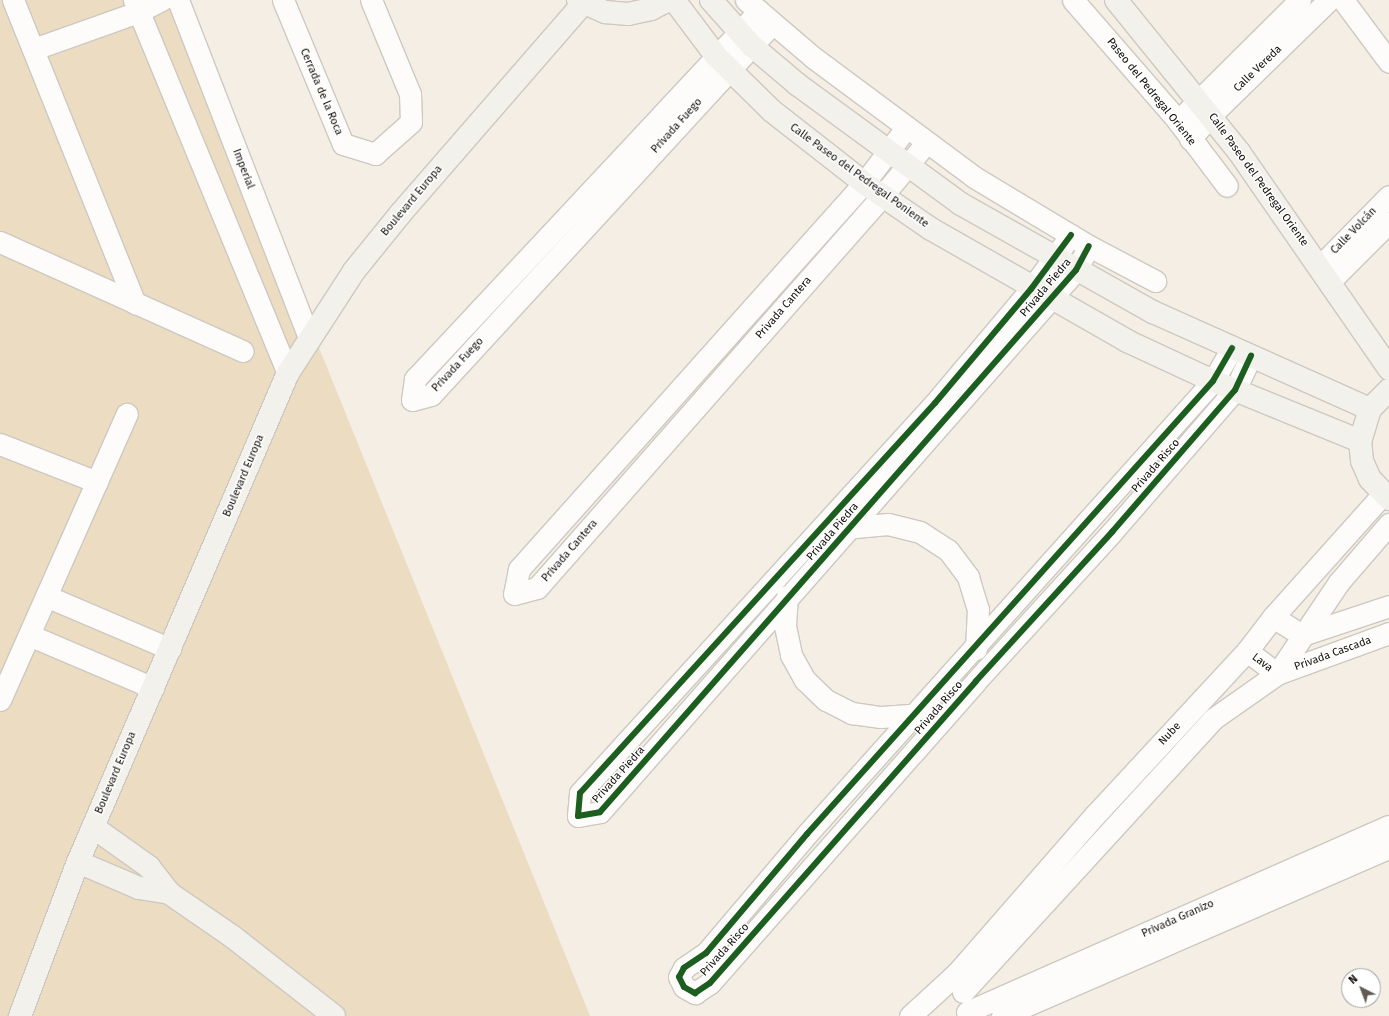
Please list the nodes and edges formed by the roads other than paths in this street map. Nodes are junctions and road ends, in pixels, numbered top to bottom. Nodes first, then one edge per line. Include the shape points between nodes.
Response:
1 (14, 0) edge
2 (162, 0) edge
3 (178, 0) edge
4 (283, 0) edge
5 (371, 0) edge
6 (669, 0) edge
7 (674, 0) edge
8 (711, 0) edge
9 (1072, 0) edge
10 (1116, 0) edge
11 (1300, 0) edge
12 (1329, 0) edge
13 (1343, 0) edge
14 (581, 2) edge
15 (136, 6) edge
16 (759, 12) edge
17 (745, 39) junction
18 (34, 49) junction
19 (1389, 62) edge
20 (722, 63) junction
21 (1205, 107) junction
22 (1178, 121) junction
23 (906, 128) junction
24 (1190, 140) junction
25 (926, 142) junction
26 (889, 153) junction
27 (907, 167) junction
28 (864, 183) junction
29 (610, 184) junction
30 (1227, 186) dead end
31 (884, 195) junction
32 (1389, 196) edge
33 (1389, 222) edge
34 (1071, 235) junction
35 (0, 242) edge
36 (1089, 246) junction
37 (1056, 258) junction
38 (1076, 270) junction
39 (1325, 274) junction
40 (1155, 281) dead end
41 (1031, 289) junction
42 (1051, 298) junction
43 (135, 303) junction
44 (741, 320) junction
45 (760, 334) junction
46 (309, 338) junction
47 (243, 351) dead end
48 (1242, 351) junction
49 (1389, 369) edge
50 (288, 373) junction
51 (1213, 381) junction
52 (1235, 390) junction
53 (1389, 390) edge
54 (1370, 409) junction
55 (942, 410) junction
56 (127, 414) dead end
57 (1360, 441) junction
58 (0, 444) edge
59 (626, 449) junction
60 (646, 464) junction
61 (97, 482) junction
62 (1386, 497) edge
63 (1091, 516) junction
64 (1389, 524) edge
65 (852, 526) junction
66 (1112, 532) junction
67 (817, 535) junction
68 (789, 564) junction
69 (46, 596) junction
70 (786, 601) junction
71 (1389, 606) edge
72 (1272, 617) junction
73 (1389, 633) edge
74 (29, 635) junction
75 (1302, 635) junction
76 (976, 644) junction
77 (170, 649) junction
78 (1247, 651) junction
79 (1277, 674) junction
80 (976, 681) junction
81 (676, 687) junction
82 (153, 688) junction
83 (0, 700) edge
84 (693, 705) junction
85 (953, 708) junction
86 (913, 715) junction
87 (1095, 815) junction
88 (1389, 826) edge
89 (93, 827) junction
90 (1112, 830) junction
91 (807, 834) junction
92 (1389, 848) edge
93 (827, 851) junction
94 (78, 862) junction
95 (1332, 862) junction
96 (168, 893) junction
97 (1166, 935) junction
98 (960, 982) junction
99 (969, 1014) edge
100 (20, 1016) edge
101 (334, 1016) edge
102 (910, 1016) edge
103 (1002, 1016) edge

1 - 18 street
2 - 15 street
3 - 46 street, Imperial
4 - 5 street, Cerrada de la Roca via 343,144 375,154 411,122 410,94
6 - 14 street via 652,9 628,14 605,12
7 - 20 street, Calle Paseo del Pedregal Poniente
8 - 17 street
9 - 22 street, Paseo del Pedregal Oriente
10 - 21 street, Calle Paseo del Pedregal Oriente
11 - 21 street, Calle Vereda
12 - 21 street, Calle Vereda
13 - 19 street
14 - 46 street, Boulevard Europa via 354,271
15 - 18 street
15 - 50 street
16 - 17 street, Privada Fuego
16 - 23 street via 814,58
17 - 20 street, Privada Fuego
17 - 26 street via 797,84
18 - 43 street
20 - 28 street, Calle Paseo del Pedregal Poniente via 772,111
20 - 29 street, Privada Fuego
21 - 22 street, Calle Vereda
21 - 24 street, Calle Vereda
21 - 39 street, Calle Paseo del Pedregal Oriente
22 - 24 street, Paseo del Pedregal Oriente
23 - 25 street
23 - 26 street, Privada Cantera
24 - 30 street, Paseo del Pedregal Oriente
25 - 27 street, Privada Cantera
25 - 34 street via 974,177
26 - 27 street
26 - 28 street, Privada Cantera
27 - 31 street, Privada Cantera
27 - 37 street via 961,204
28 - 31 street, Calle Paseo del Pedregal Poniente
28 - 44 street, Privada Cantera
29 - 29 street, Privada Fuego via 415,379 412,400 431,395
31 - 41 street, Calle Paseo del Pedregal Poniente via 931,229
31 - 45 street, Privada Cantera
32 - 39 street, Calle Volcán
33 - 39 street, Calle Volcán
34 - 36 street
34 - 37 street, Privada Piedra
35 - 43 street
36 - 38 street, Privada Piedra
36 - 40 street
37 - 38 street
37 - 41 street, Privada Piedra
38 - 42 street, Privada Piedra
38 - 48 street via 1153,312
39 - 49 street, Calle Paseo del Pedregal Oriente
41 - 42 street, Calle Paseo del Pedregal Poniente
41 - 55 street, Privada Piedra
42 - 51 street, Calle Paseo del Pedregal Poniente via 1127,341
42 - 55 street, Privada Piedra
43 - 47 street
44 - 45 street
44 - 59 street, Privada Cantera
45 - 60 street, Privada Cantera
46 - 50 street, Boulevard Europa
48 - 51 street, Privada Risco
48 - 52 street, Privada Risco
48 - 54 street
50 - 77 street, Boulevard Europa
51 - 52 street, Calle Paseo del Pedregal Poniente
51 - 63 street, Privada Risco
52 - 57 street, Calle Paseo del Pedregal Poniente
52 - 66 street, Privada Risco
53 - 54 street
54 - 57 street
55 - 65 street, Privada Piedra
55 - 67 street, Privada Piedra
56 - 61 street
57 - 62 street via 1362,461 1370,479
58 - 61 street
59 - 60 street
59 - 60 street, Privada Cantera via 519,569 514,594 537,588
61 - 69 street
62 - 72 street, Nube
63 - 66 street
63 - 76 street, Privada Risco
64 - 75 street, Nube via 1339,582
65 - 67 street
65 - 70 street, Privada Piedra
65 - 76 street via 888,524 920,532 948,550 968,577 978,609
66 - 80 street, Privada Risco
67 - 68 street, Privada Piedra
68 - 70 street
68 - 81 street, Privada Piedra
69 - 74 street
69 - 77 street
70 - 84 street, Privada Piedra
70 - 86 street via 785,626 791,655 805,680 826,700 852,713 881,717
71 - 75 street
72 - 75 street
72 - 78 street, Nube
73 - 79 street, Privada Cascada
74 - 82 street
74 - 83 street
75 - 79 street, Nube via 1291,658
76 - 80 street
76 - 86 street, Privada Risco
77 - 82 street, Boulevard Europa
78 - 79 street, Lava
78 - 87 street, Nube
79 - 90 street, Nube via 1213,719
80 - 85 street, Privada Risco
81 - 84 street
81 - 84 street, Privada Piedra via 580,793 578,816 600,812
82 - 89 street, Boulevard Europa
85 - 86 street
85 - 93 street, Privada Risco
86 - 91 street, Privada Risco
87 - 90 street
87 - 98 street, Nube
88 - 95 street, Privada Granizo
89 - 94 street, Boulevard Europa
89 - 96 street via 149,867
90 - 98 street, Nube
91 - 93 street
91 - 93 street, Privada Risco via 706,953 684,968 679,977 684,987 696,993 710,983
92 - 95 street, Privada Granizo
94 - 96 street via 139,888
94 - 100 street, Boulevard Europa
95 - 97 street, Privada Granizo
96 - 101 street via 234,937
97 - 99 street, Privada Granizo
97 - 103 street, Privada Granizo
98 - 99 street
98 - 102 street

